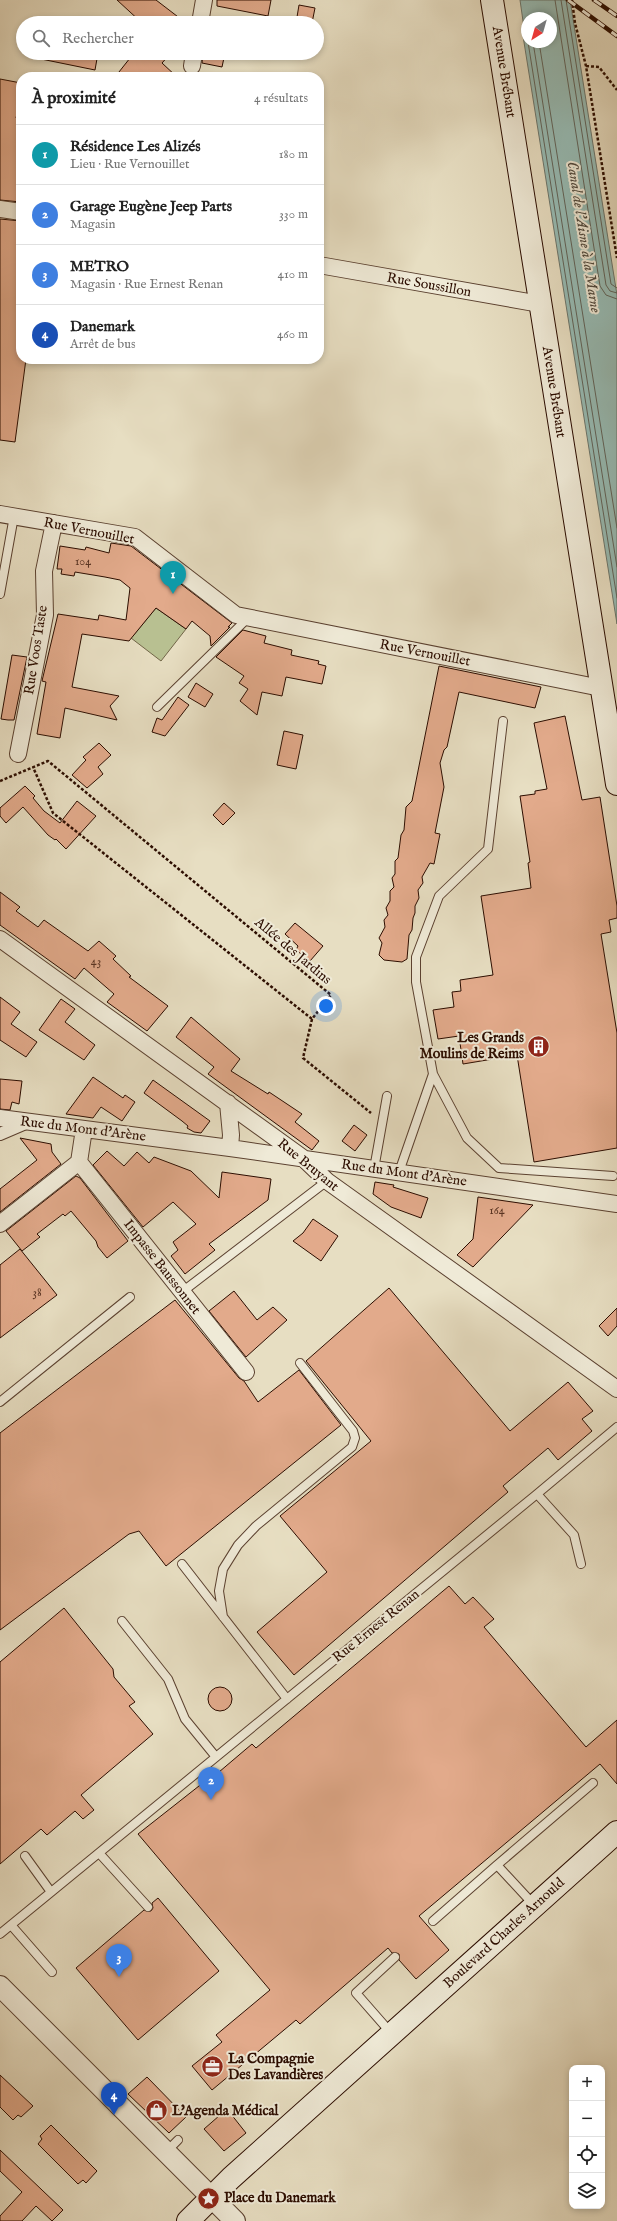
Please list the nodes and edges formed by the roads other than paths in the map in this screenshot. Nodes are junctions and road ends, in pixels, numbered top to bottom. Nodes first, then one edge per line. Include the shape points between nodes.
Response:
1 (204, 0) edge
2 (492, 0) edge
3 (201, 16) edge
4 (0, 208) edge
5 (16, 211) edge
6 (324, 266) edge
7 (540, 304) junction
8 (7, 515) edge
9 (54, 523) junction
10 (0, 594) edge
11 (248, 618) junction
12 (601, 688) junction
13 (158, 707) dead end
14 (504, 721) dead end
15 (18, 754) dead end
16 (617, 784) edge
17 (0, 939) edge
18 (433, 1074) junction
19 (387, 1096) dead end
20 (228, 1103) junction
21 (0, 1118) edge
22 (28, 1122) junction
23 (84, 1129) junction
24 (0, 1134) edge
25 (230, 1148) junction
26 (303, 1158) junction
27 (79, 1162) junction
28 (374, 1168) junction
29 (399, 1172) junction
30 (613, 1176) dead end
31 (326, 1181) junction
32 (617, 1204) edge
33 (0, 1224) edge
34 (182, 1292) junction
35 (130, 1297) dead end
36 (300, 1364) dead end
37 (246, 1372) dead end
38 (617, 1390) edge
39 (0, 1402) edge
40 (617, 1427) edge
41 (537, 1494) junction
42 (182, 1564) dead end
43 (581, 1564) dead end
44 (223, 1616) junction
45 (122, 1620) dead end
46 (287, 1699) junction
47 (216, 1757) junction
48 (593, 1783) dead end
49 (617, 1832) edge
50 (99, 1853) junction
51 (25, 1856) dead end
52 (497, 1865) junction
53 (51, 1892) junction
54 (534, 1906) junction
55 (148, 1907) dead end
56 (433, 1921) dead end
57 (11, 1925) junction
58 (0, 1934) edge
59 (395, 1957) dead end
60 (52, 1972) dead end
61 (0, 1986) edge
62 (392, 2034) junction
63 (211, 2197) junction
64 (188, 2221) edge
65 (235, 2221) edge

1 - 3 street
2 - 7 main road, Avenue Brébant
4 - 5 street
6 - 7 street, Rue Soussillon
7 - 12 main road, Avenue Brébant
8 - 9 street, Rue Vernouillet
8 - 10 lane
9 - 11 street, Rue Vernouillet via 135,537 236,615
9 - 15 street, Rue Voos Taste via 44,571 44,614
11 - 12 street, Rue Vernouillet
11 - 13 lane
12 - 16 main road, Avenue Brébant
14 - 18 lane via 488,849 439,896 416,957 416,982
17 - 20 street, Rue Bruyant
18 - 29 lane
18 - 30 lane via 467,1138 499,1168
19 - 28 lane
20 - 25 street
20 - 26 street, Rue Bruyant
21 - 22 street, Rue du Mont d'Arène
22 - 23 street, Rue du Mont d'Arène
22 - 24 street
23 - 25 street, Rue du Mont d'Arène
23 - 27 street
25 - 26 street, Rue du Mont d'Arène
26 - 28 street, Rue du Mont d'Arène
26 - 31 street, Rue Bruyant
27 - 33 street
27 - 34 street, Impasse Baussonnet
28 - 29 street, Rue du Mont d'Arène
29 - 32 street, Rue du Mont d'Arène
31 - 34 lane
31 - 38 street, Rue Bruyant
34 - 37 street, Impasse Baussonnet
35 - 39 lane
36 - 44 lane via 353,1431 355,1438 352,1447 256,1526 238,1545 224,1569 219,1591
40 - 41 lane, Rue Ernest Renan
41 - 43 lane via 574,1535
41 - 46 lane, Rue Ernest Renan
42 - 44 lane
44 - 46 lane
45 - 47 lane via 168,1679 185,1719
46 - 47 lane, Rue Ernest Renan
47 - 50 lane, Rue Ernest Renan
48 - 52 lane
49 - 54 main road, Boulevard Charles Arnould
50 - 53 lane, Rue Ernest Renan
50 - 55 lane
51 - 53 lane
52 - 54 lane
52 - 56 lane
53 - 57 lane, Rue Ernest Renan
54 - 62 main road, Boulevard Charles Arnould
57 - 58 lane, Rue Ernest Renan
57 - 60 lane
59 - 62 lane via 356,1993
61 - 63 street via 172,2146
62 - 63 main road, Boulevard Charles Arnould
63 - 64 main road, Boulevard Charles Arnould
63 - 65 street

